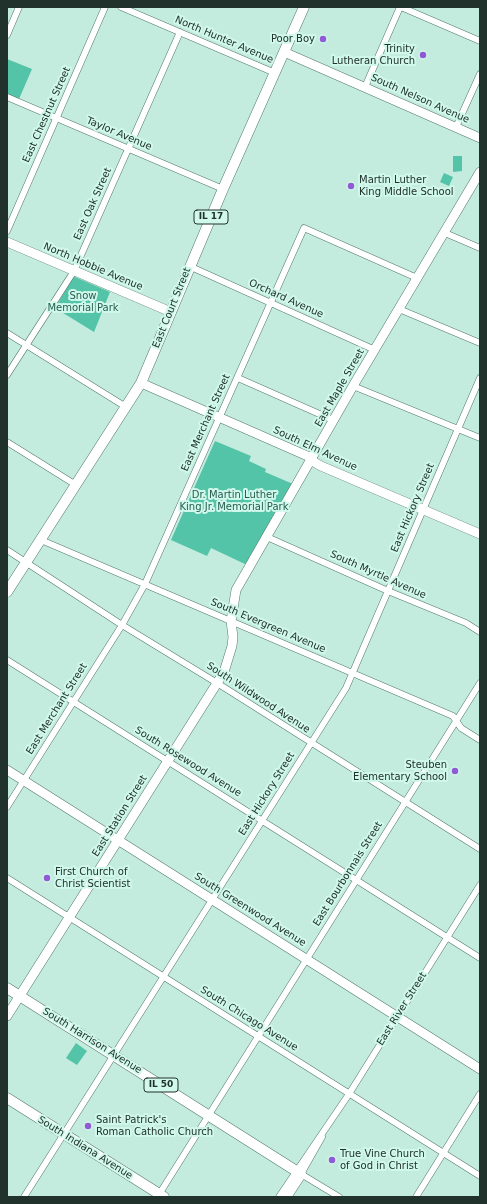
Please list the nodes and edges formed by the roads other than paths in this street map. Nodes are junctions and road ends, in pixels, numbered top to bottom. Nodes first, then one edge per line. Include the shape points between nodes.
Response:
1 (19, 7) edge
2 (105, 7) edge
3 (121, 7) edge
4 (304, 7) edge
5 (400, 7) edge
6 (180, 32) junction
7 (7, 34) edge
8 (480, 42) edge
9 (284, 52) junction
10 (275, 73) junction
11 (480, 74) edge
12 (365, 87) junction
13 (7, 97) edge
14 (56, 118) junction
15 (456, 127) junction
16 (480, 138) edge
17 (128, 150) junction
18 (480, 172) edge
19 (223, 189) junction
20 (7, 231) edge
21 (444, 233) junction
22 (7, 242) edge
23 (480, 248) edge
24 (190, 266) junction
25 (74, 271) junction
26 (417, 278) junction
27 (271, 303) junction
28 (399, 309) junction
29 (171, 312) junction
30 (7, 333) edge
31 (480, 343) edge
32 (26, 345) junction
33 (375, 350) junction
34 (7, 375) edge
35 (238, 378) junction
36 (480, 378) edge
37 (141, 383) junction
38 (353, 386) junction
39 (126, 407) junction
40 (220, 418) junction
41 (333, 420) junction
42 (458, 429) junction
43 (480, 438) edge
44 (7, 442) edge
45 (312, 458) junction
46 (76, 485) junction
47 (424, 509) junction
48 (480, 534) edge
49 (267, 537) junction
50 (40, 540) junction
51 (7, 550) edge
52 (26, 562) junction
53 (145, 584) junction
54 (388, 591) junction
55 (7, 592) edge
56 (231, 621) junction
57 (122, 625) junction
58 (480, 632) edge
59 (7, 660) edge
60 (353, 673) junction
61 (217, 683) junction
62 (480, 683) edge
63 (73, 702) junction
64 (457, 720) junction
65 (480, 740) edge
66 (311, 744) junction
67 (168, 762) junction
68 (7, 770) edge
69 (24, 780) junction
70 (405, 802) junction
71 (7, 807) edge
72 (262, 821) junction
73 (118, 840) junction
74 (480, 850) edge
75 (7, 878) edge
76 (356, 880) junction
77 (480, 885) edge
78 (212, 899) junction
79 (69, 917) junction
80 (447, 937) junction
81 (307, 958) junction
82 (480, 958) edge
83 (163, 977) junction
84 (7, 988) edge
85 (20, 996) junction
86 (7, 1016) edge
87 (397, 1016) junction
88 (258, 1036) junction
89 (114, 1055) junction
90 (480, 1069) edge
91 (349, 1094) junction
92 (480, 1094) edge
93 (7, 1098) edge
94 (208, 1115) junction
95 (64, 1134) junction
96 (443, 1153) junction
97 (299, 1172) junction
98 (480, 1176) edge
99 (160, 1196) edge
100 (24, 1197) edge
101 (279, 1197) edge
102 (286, 1197) edge
103 (339, 1197) edge
104 (416, 1197) edge

1 - 7 street
2 - 14 street, East Chestnut Street
3 - 6 street, North Hunter Avenue
4 - 9 main road, East Court Street / IL 17
5 - 8 street
5 - 12 street
6 - 10 street, North Hunter Avenue
6 - 17 street, East Oak Street
9 - 10 main road, East Court Street / IL 17
9 - 12 main road, South Nelson Avenue
10 - 19 main road, East Court Street / IL 17
11 - 15 street
12 - 15 main road, South Nelson Avenue
13 - 14 street, Taylor Avenue
14 - 17 street, Taylor Avenue
14 - 20 street, East Chestnut Street
15 - 16 main road, South Nelson Avenue
17 - 19 street, Taylor Avenue
17 - 25 street, East Oak Street
18 - 21 main road, East Maple Street
19 - 24 main road, East Court Street / IL 17
21 - 23 street
21 - 26 main road, East Maple Street
22 - 25 main road, North Hobbie Avenue
24 - 27 street, Orchard Avenue
24 - 29 main road, East Court Street / IL 17
25 - 29 main road, North Hobbie Avenue
25 - 32 street, East Oak Street
26 - 27 street, East Merchant Street via 304,228
26 - 28 main road, East Maple Street
27 - 33 street, Orchard Avenue
27 - 35 street, East Merchant Street
28 - 31 street
28 - 33 main road, East Maple Street
29 - 37 main road, East Court Street / IL 17
30 - 32 street
32 - 34 street, East Oak Street
32 - 39 street
33 - 38 main road, East Maple Street
35 - 40 street, East Merchant Street
35 - 41 street
36 - 42 street, East Hickory Street
37 - 39 main road, East Court Street / IL 17
37 - 40 main road, South Elm Avenue
38 - 41 main road, East Maple Street
38 - 42 street
39 - 46 main road, East Court Street / IL 17
40 - 45 main road, South Elm Avenue
40 - 53 street, East Merchant Street
41 - 45 main road, East Maple Street
42 - 43 street
42 - 47 street, East Hickory Street
44 - 46 street
45 - 47 main road, South Elm Avenue via 320,466
45 - 49 main road, East Maple Street
46 - 50 main road, East Court Street / IL 17
47 - 48 main road, South Elm Avenue
47 - 54 street, East Hickory Street
49 - 54 street, South Myrtle Avenue
49 - 56 main road, East Maple Street via 236,590
50 - 52 main road, East Court Street / IL 17
50 - 53 street, South Evergreen Avenue
51 - 52 street, South Wildwood Avenue
52 - 55 main road, East Court Street / IL 17
52 - 57 street, South Wildwood Avenue
53 - 56 street, South Evergreen Avenue
53 - 57 street, East Merchant Street
54 - 58 street, South Myrtle Avenue via 466,623
54 - 60 street, East Hickory Street
56 - 60 street, South Evergreen Avenue
56 - 61 main road, East Station Street via 233,637 228,664
57 - 61 street, South Wildwood Avenue
57 - 63 street, East Merchant Street
59 - 63 street, South Rosewood Avenue
60 - 64 street, South Evergreen Avenue
60 - 66 street, East Hickory Street
61 - 66 street, South Wildwood Avenue
61 - 67 main road, East Station Street
62 - 64 street, East Bourbonnais Street
63 - 67 street, South Rosewood Avenue
63 - 69 street, East Merchant Street
64 - 65 street, South Evergreen Avenue via 461,728
64 - 70 street, East Bourbonnais Street
66 - 70 street, South Wildwood Avenue
66 - 72 street, East Hickory Street
67 - 72 street, South Rosewood Avenue
67 - 73 main road, East Station Street
68 - 69 main road, South Greenwood Avenue
69 - 71 street, East Merchant Street
69 - 73 main road, South Greenwood Avenue
70 - 74 street, South Wildwood Avenue
70 - 76 street, East Bourbonnais Street
72 - 76 street, South Rosewood Avenue
72 - 78 street, East Hickory Street
73 - 78 main road, South Greenwood Avenue
73 - 79 main road, East Station Street
75 - 79 street, South Chicago Avenue
76 - 80 street, South Rosewood Avenue
76 - 81 street, East Bourbonnais Street
77 - 80 street, East River Street
78 - 81 main road, South Greenwood Avenue
78 - 83 street, East Hickory Street
79 - 83 street, South Chicago Avenue
79 - 85 main road, East Station Street
80 - 82 street, South Rosewood Avenue
80 - 87 street, East River Street
81 - 87 main road, South Greenwood Avenue
81 - 88 street, East Bourbonnais Street
83 - 88 street, South Chicago Avenue
83 - 89 street, East Hickory Street
84 - 85 main road, South Harrison Avenue / IL 50
85 - 86 main road, East Station Street
85 - 89 main road, South Harrison Avenue / IL 50
87 - 90 main road, South Greenwood Avenue
87 - 91 street, East River Street
88 - 91 street, South Chicago Avenue
88 - 94 street, East Bourbonnais Street
89 - 94 main road, South Harrison Avenue / IL 50
89 - 95 street, East Hickory Street
91 - 96 street, South Chicago Avenue
91 - 97 street, East River Street
92 - 96 street
93 - 95 main road, South Indiana Avenue
94 - 97 main road, South Harrison Avenue / IL 50
94 - 99 street, East Bourbonnais Street
95 - 99 main road, South Indiana Avenue
95 - 100 street, East Hickory Street
96 - 98 street, South Chicago Avenue
96 - 104 street
97 - 101 street, East River Street
97 - 102 main road, East River Street
97 - 103 street, South Harrison Avenue

